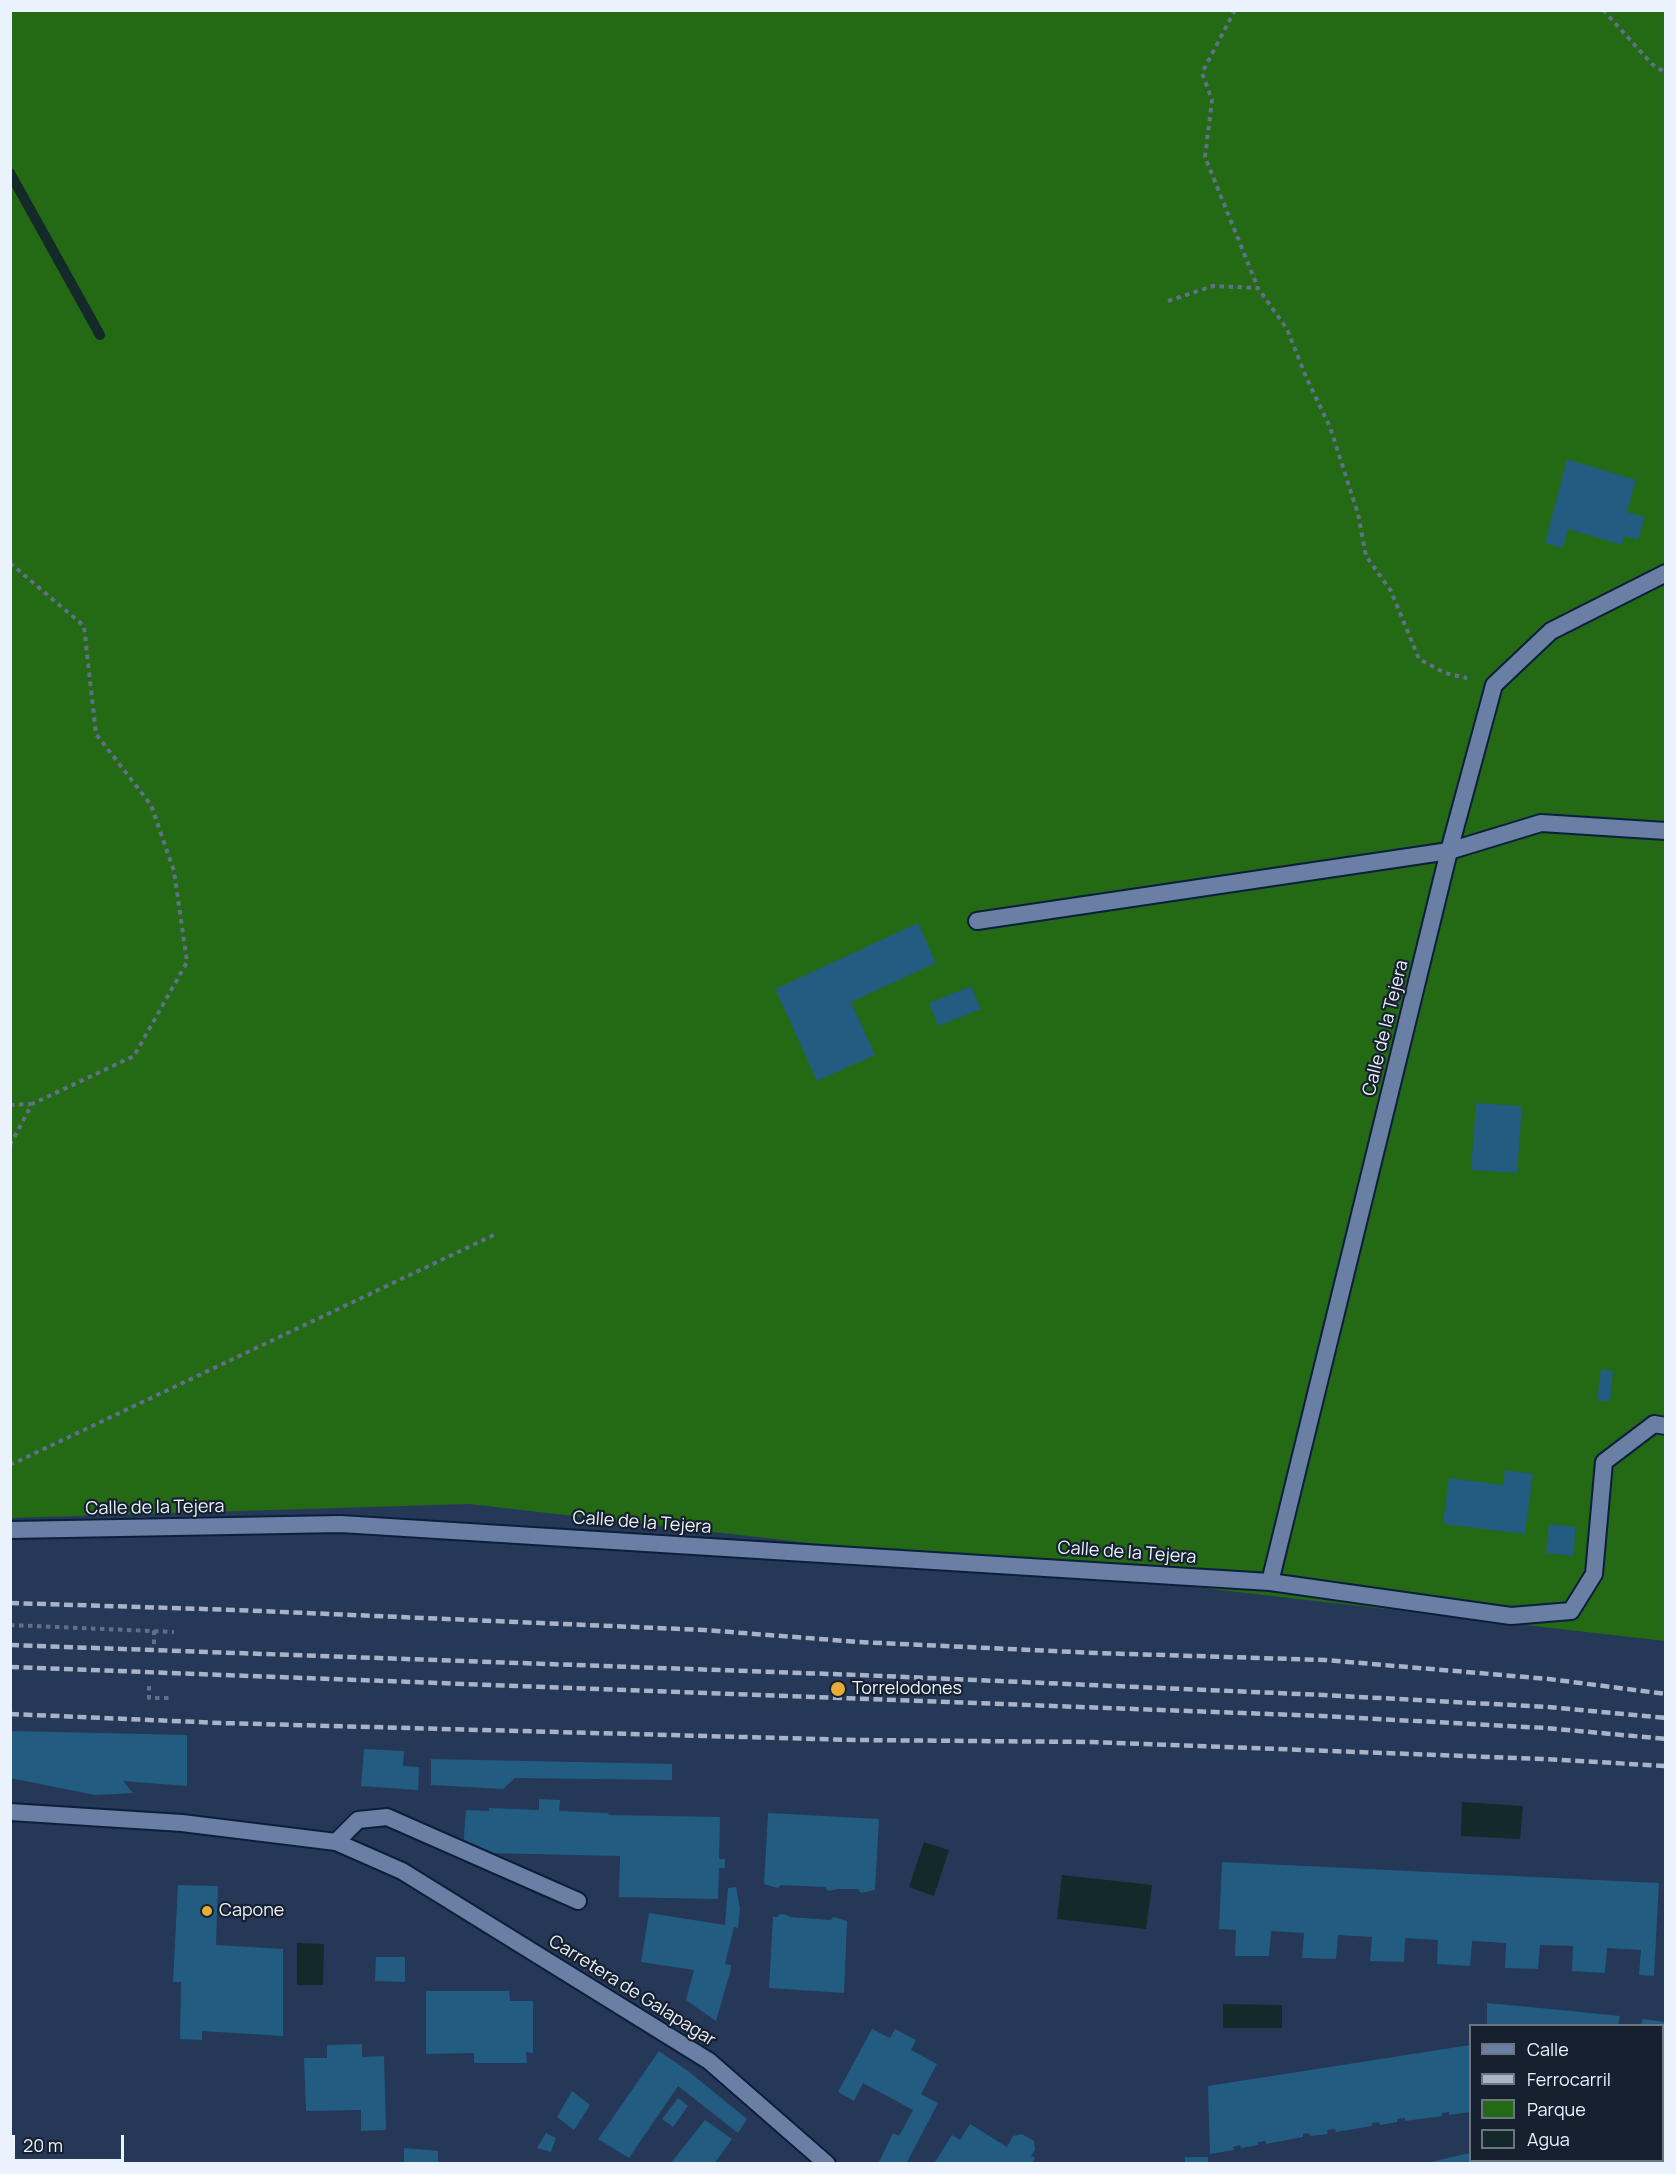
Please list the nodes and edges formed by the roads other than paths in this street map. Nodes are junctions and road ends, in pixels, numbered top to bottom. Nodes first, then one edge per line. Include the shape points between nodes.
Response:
1 (1665, 573) edge
2 (1665, 831) edge
3 (1449, 851) junction
4 (977, 921) dead end
5 (1665, 1426) edge
6 (10, 1530) edge
7 (1270, 1582) junction
8 (10, 1812) edge
9 (336, 1842) junction
10 (578, 1901) dead end
11 (827, 2163) edge

1 - 3 street, Calle de la Tejera via 1551,631 1494,685
2 - 3 street via 1541,823
3 - 4 street
3 - 7 street, Calle de la Tejera
5 - 7 street, Calle de la Tejera via 1654,1424 1604,1462 1594,1574 1571,1611 1511,1616
6 - 7 street, Calle de la Tejera via 341,1524
8 - 9 street, Carretera de Galapagar via 182,1823
9 - 10 street via 358,1820 387,1818
9 - 11 street, Carretera de Galapagar via 402,1871 709,2061

